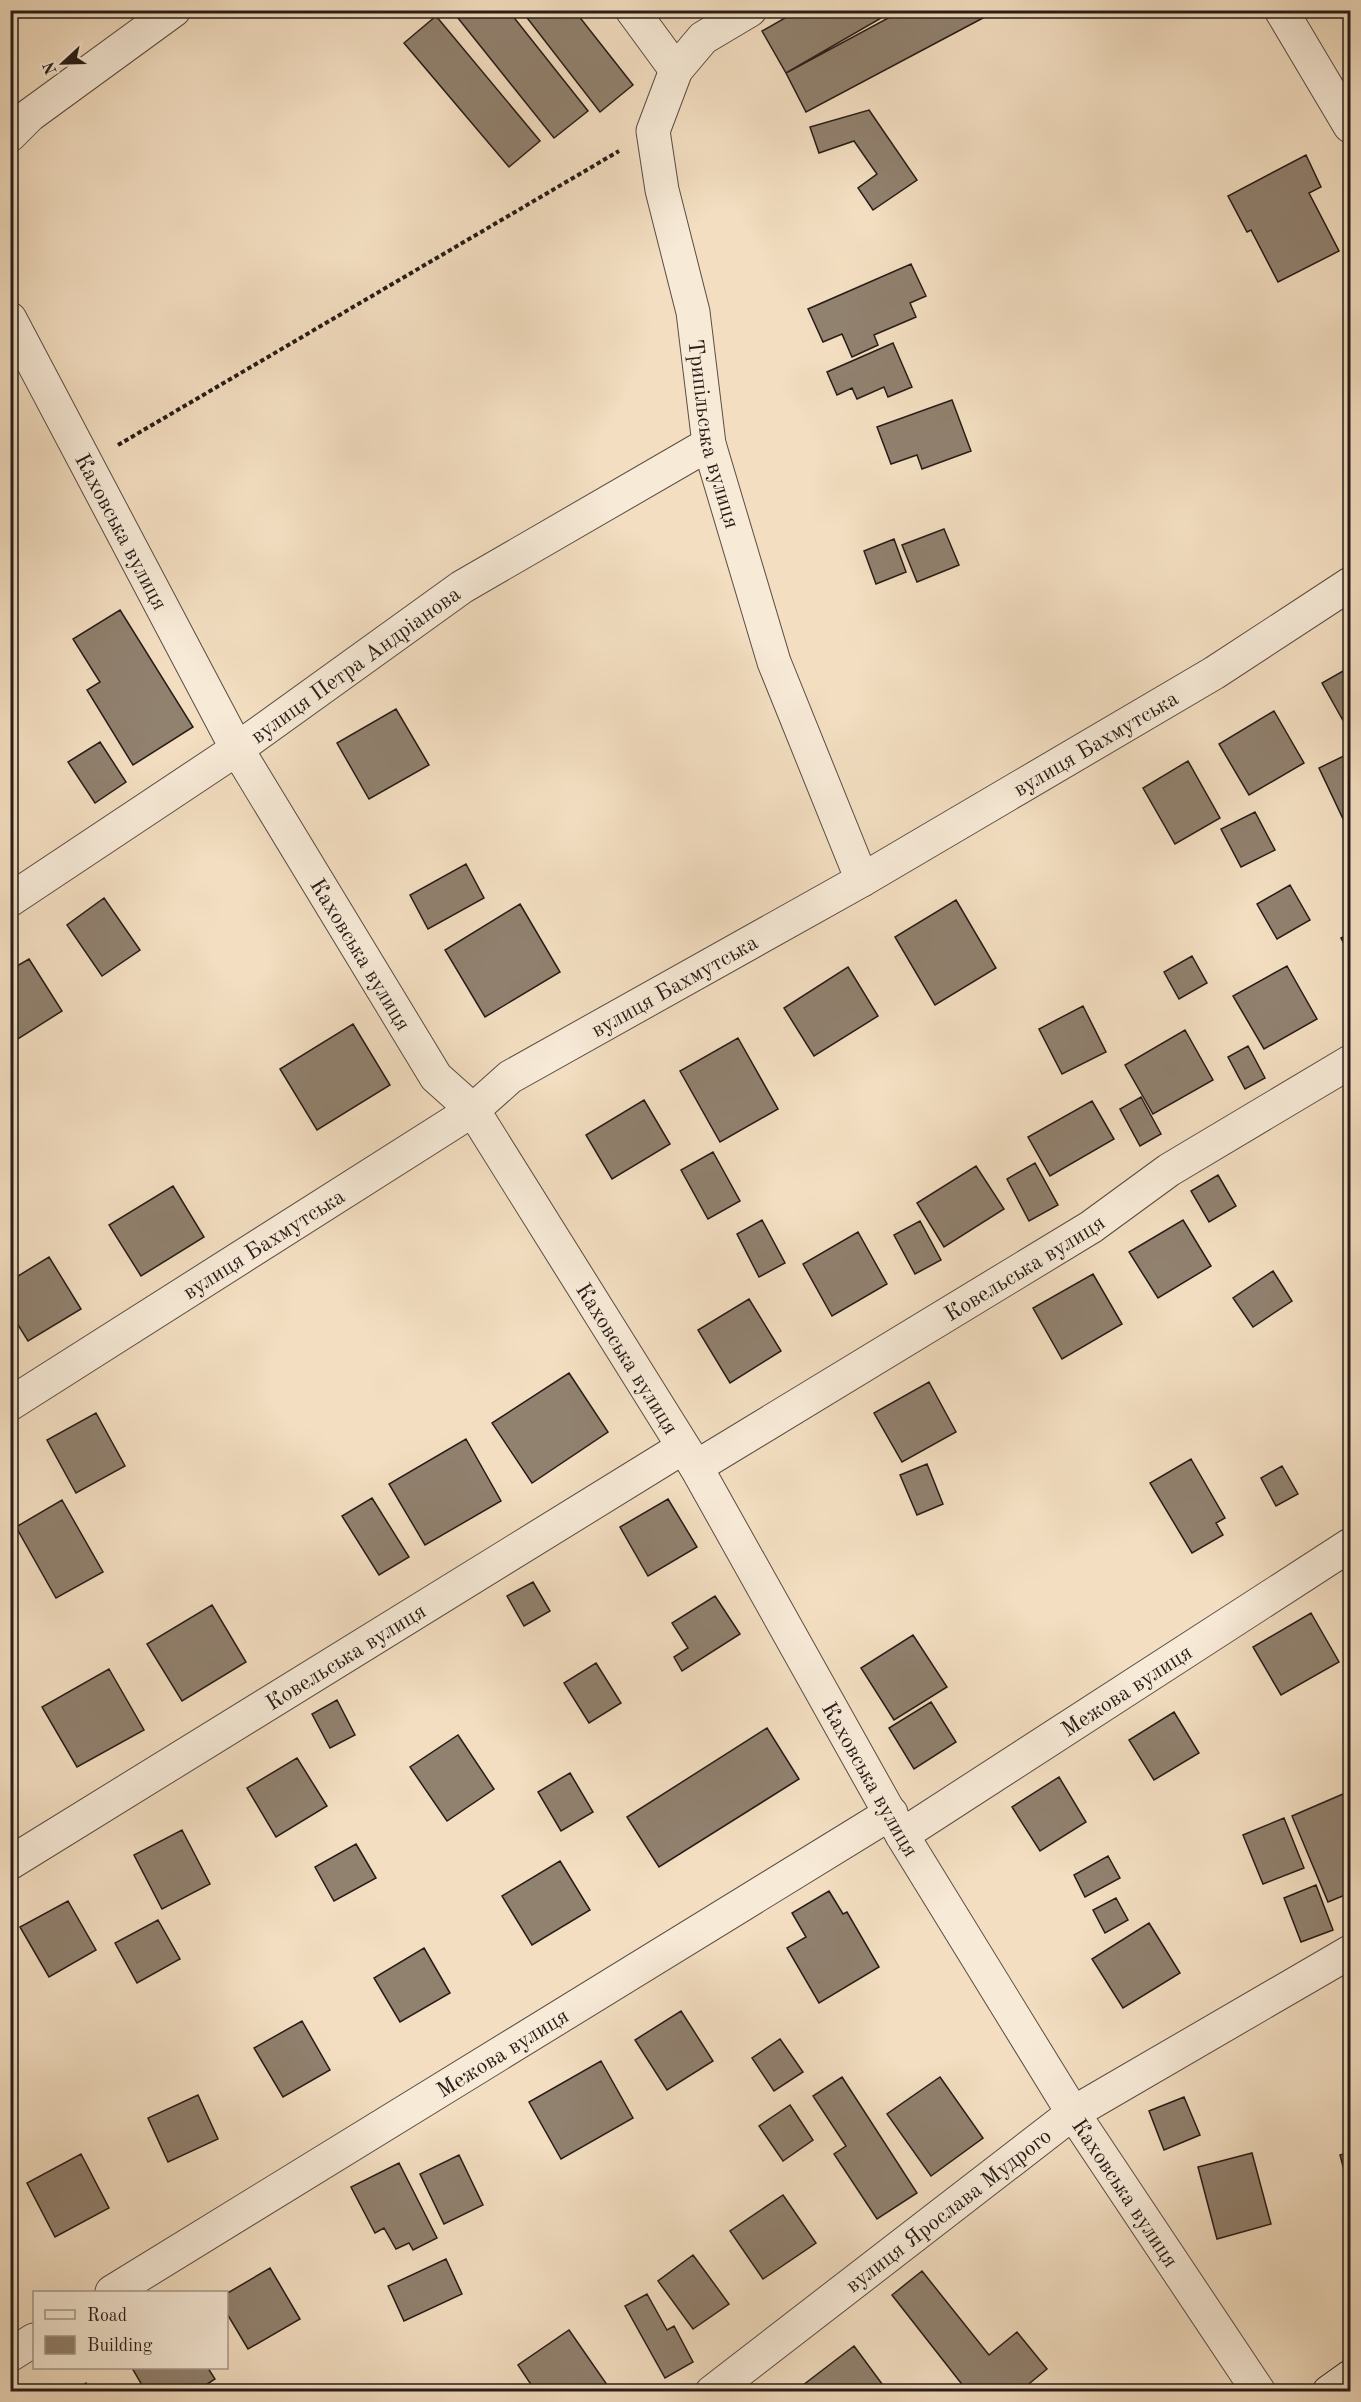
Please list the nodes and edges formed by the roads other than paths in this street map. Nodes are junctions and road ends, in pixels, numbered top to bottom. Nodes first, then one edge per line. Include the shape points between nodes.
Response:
1 (174, 10) edge
2 (632, 10) edge
3 (750, 10) edge
4 (1281, 10) edge
5 (676, 70) junction
6 (1349, 119) edge
7 (10, 135) edge
8 (10, 319) edge
9 (709, 444) junction
10 (1350, 584) edge
11 (237, 749) junction
12 (862, 880) junction
13 (10, 900) edge
14 (1350, 1062) edge
15 (473, 1110) junction
16 (10, 1404) edge
17 (689, 1457) junction
18 (1350, 1545) edge
19 (896, 1824) junction
20 (10, 1863) edge
21 (1350, 1952) edge
22 (1073, 2113) junction
23 (114, 2291) edge
24 (33, 2341) edge
25 (10, 2355) edge
26 (1350, 2377) edge
27 (712, 2391) edge
28 (1259, 2391) edge
29 (1329, 2391) edge

1 - 7 street via 30,115
2 - 5 street
3 - 5 street, Трипільська вулиця via 703,38
4 - 6 street
5 - 9 street, Трипільська вулиця via 653,131 662,190 693,312
8 - 11 street, Каховська вулиця
9 - 11 street, вулиця Петра Андріанова via 462,587
9 - 12 street, Трипільська вулиця via 774,662
10 - 12 street, вулиця Бахмутська via 1214,673
11 - 13 street, вулиця Петра Андріанова
11 - 15 street, Каховська вулиця via 436,1077
12 - 15 street, вулиця Бахмутська via 510,1077
14 - 17 street, Ковельська вулиця via 1169,1170 1091,1227
15 - 16 street, вулиця Бахмутська
15 - 17 street, Каховська вулиця
17 - 19 street, Каховська вулиця
17 - 20 street, Ковельська вулиця
18 - 19 street, Межова вулиця
19 - 22 street, Каховська вулиця
19 - 23 street, Межова вулиця
21 - 22 street, вулиця Ярослава Мудрого
22 - 27 street, вулиця Ярослава Мудрого
22 - 28 street, Каховська вулиця
24 - 25 street
26 - 29 street

